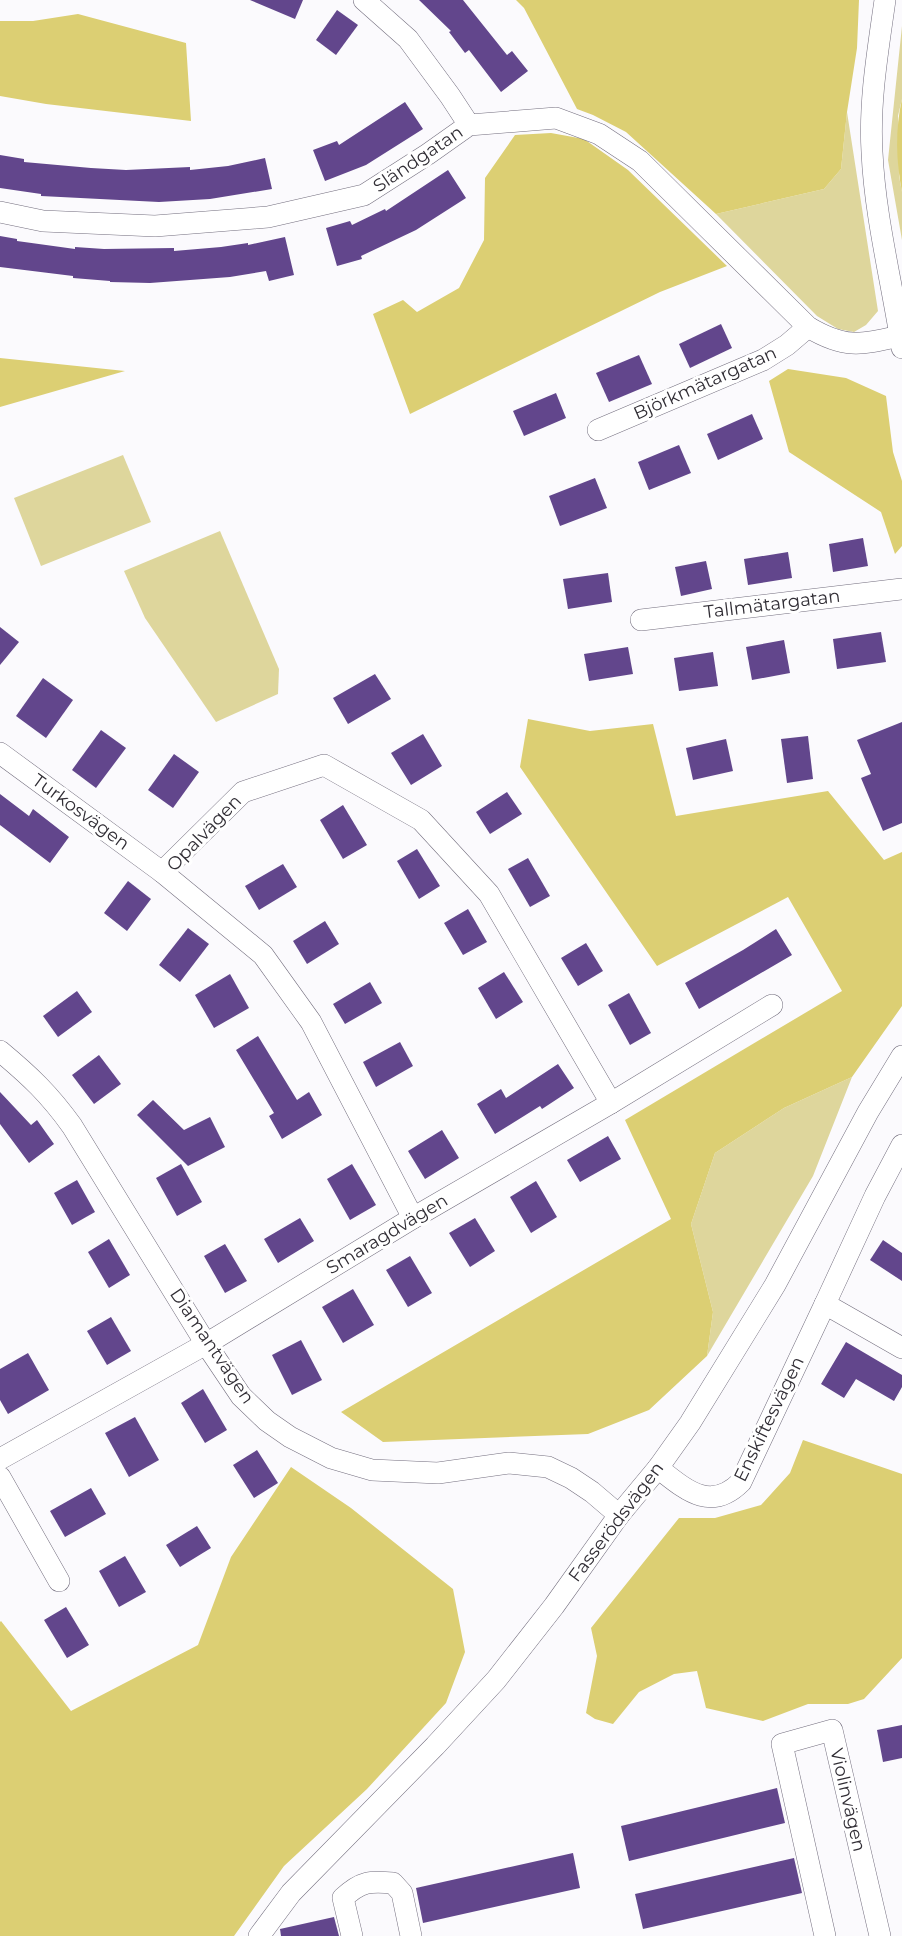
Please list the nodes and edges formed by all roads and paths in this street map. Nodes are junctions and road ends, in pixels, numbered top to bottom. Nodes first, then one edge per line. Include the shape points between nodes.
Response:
1 (364, 0) edge
2 (885, 0) edge
3 (469, 125) junction
4 (0, 212) edge
5 (808, 327) junction
6 (901, 342) edge
7 (598, 430) dead end
8 (902, 589) edge
9 (641, 620) dead end
10 (0, 753) edge
11 (162, 872) junction
12 (772, 1005) dead end
13 (0, 1051) edge
14 (902, 1056) edge
15 (611, 1103) junction
16 (902, 1145) edge
17 (413, 1218) junction
18 (825, 1304) junction
19 (206, 1344) junction
20 (902, 1348) edge
21 (0, 1459) edge
22 (658, 1468) junction
23 (0, 1477) edge
24 (619, 1515) junction
25 (59, 1581) dead end
26 (259, 1936) edge
27 (352, 1936) edge
28 (411, 1936) edge
29 (825, 1936) edge
30 (880, 1936) edge

1 - 3 street via 408,39
2 - 6 street via 873,88 871,149 876,206
3 - 4 street, Sländgatan via 364,195 268,217 155,226 43,221
3 - 5 street, Sländgatan via 556,118 600,134 640,161
5 - 6 street, Sländgatan via 846,344
5 - 7 street, Björkmätargatan via 763,360
8 - 9 street, Tallmätargatan
10 - 11 street, Turkosvägen
11 - 15 street, Opalvägen via 243,792 324,765 421,820 489,894
11 - 17 street, Opalvägen via 263,955 311,1022
12 - 15 street, Smaragdvägen
13 - 19 street, Diamantvägen via 33,1078 72,1126
14 - 22 street, Fasserödsvägen via 775,1286
15 - 17 street, Smaragdvägen
16 - 18 street
17 - 19 street, Smaragdvägen
18 - 20 street
18 - 22 street, Enskiftesvägen via 741,1482 734,1489 701,1497
19 - 21 street, Smaragdvägen
19 - 24 street, Diamantvägen via 241,1396 267,1421 331,1458 372,1470 438,1473 509,1463 548,1467 585,1487
22 - 24 street, Fasserödsvägen
23 - 25 street
24 - 26 street, Fasserödsvägen via 496,1680 291,1893
27 - 28 street via 344,1898 356,1886 373,1881 393,1883 402,1893
29 - 30 street, Violinvägen via 782,1744 832,1730

